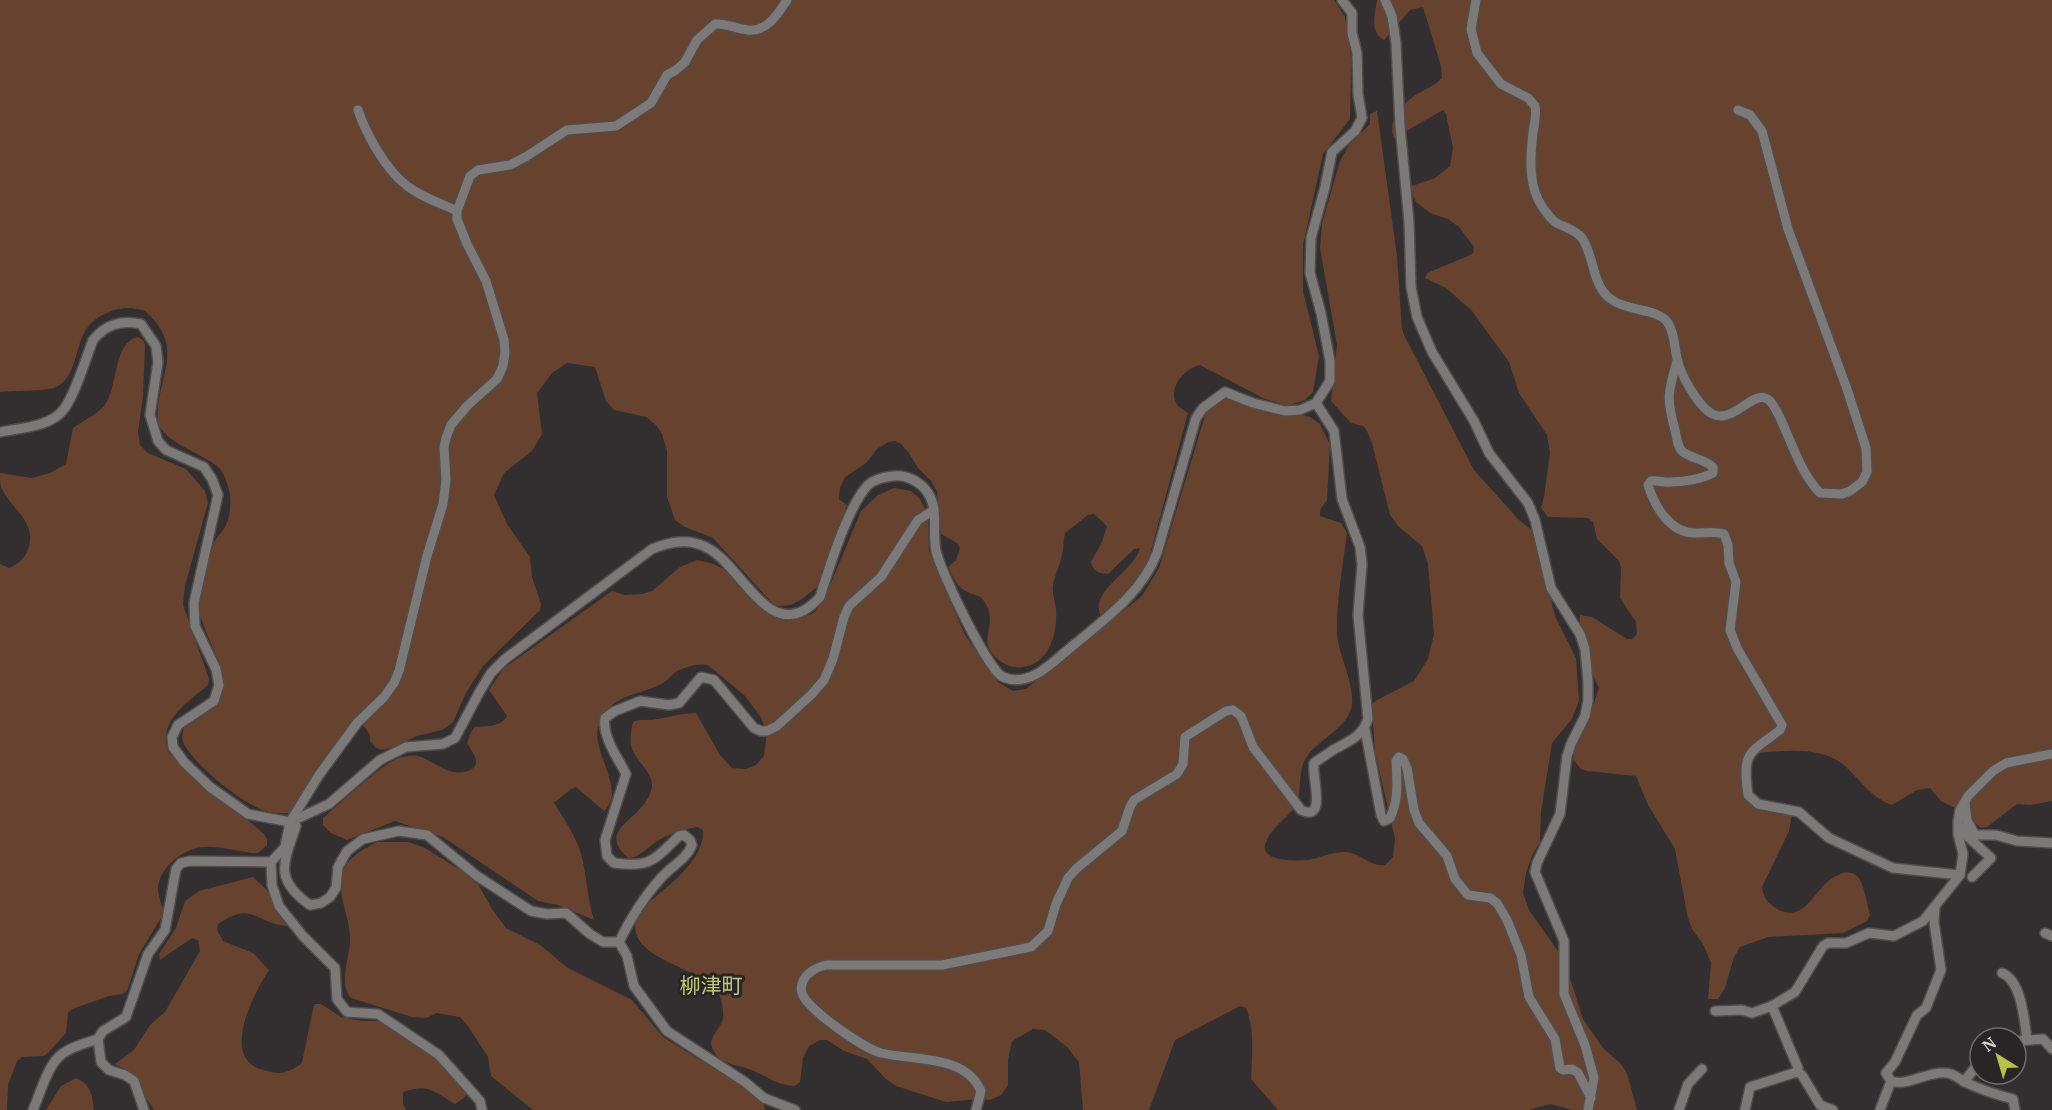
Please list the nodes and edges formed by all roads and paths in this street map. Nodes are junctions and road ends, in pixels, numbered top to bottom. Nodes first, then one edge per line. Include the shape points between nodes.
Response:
1 (788, 0) edge
2 (1342, 0) edge
3 (1385, 0) edge
4 (1476, 0) edge
5 (358, 110) dead end
6 (1738, 110) dead end
7 (457, 211) junction
8 (1677, 360) junction
9 (1316, 402) junction
10 (0, 432) edge
11 (934, 510) junction
12 (1365, 729) junction
13 (2052, 754) edge
14 (1965, 802) junction
15 (1967, 820) junction
16 (290, 822) junction
17 (2052, 843) edge
18 (271, 862) junction
19 (1960, 875) junction
20 (1972, 877) dead end
21 (1935, 907) junction
22 (619, 942) junction
23 (2002, 973) dead end
24 (1772, 1005) junction
25 (1715, 1011) dead end
26 (2025, 1026) edge
27 (98, 1039) junction
28 (2028, 1039) edge
29 (2052, 1049) edge
30 (1702, 1069) dead end
31 (1797, 1072) junction
32 (1968, 1076) edge
33 (1891, 1082) junction
34 (1964, 1082) junction
35 (1591, 1098) junction
36 (33, 1110) edge
37 (144, 1110) edge
38 (482, 1110) edge
39 (795, 1110) edge
40 (976, 1110) edge
41 (1588, 1110) edge
42 (1679, 1110) edge
43 (1744, 1110) edge
44 (1833, 1110) edge
45 (1880, 1110) edge
46 (2015, 1110) edge

1 - 7 street via 766,26 758,29 715,24 697,40 685,62 667,75 651,103 616,126 567,130 510,165 478,170 470,176
2 - 9 street via 1352,13 1362,118 1355,131 1332,152 1311,238 1310,273 1330,362 1330,381
3 - 35 street via 1396,44 1410,286 1417,317 1432,352 1489,453 1528,504 1551,588 1585,649 1585,716 1569,750 1560,814 1535,872 1564,940 1564,994 1590,1062 1594,1078
4 - 8 street via 1471,29 1477,53 1501,84 1535,106 1531,167 1539,202 1549,217 1581,236 1606,295 1616,304 1660,315 1667,321
5 - 7 street via 365,131 400,180
6 - 8 street via 1750,115 1762,131 1788,229 1866,448 1867,472 1862,482 1842,494 1820,493 1803,471 1769,399 1756,398 1736,412 1714,415 1691,390
7 - 16 street via 502,332 506,352 503,366 490,386 451,425 446,438 443,504 394,683 340,745
8 - 19 street via 1668,390 1677,441 1680,450 1707,462 1713,473 1669,483 1651,481 1648,485 1662,515 1673,525 1685,532 1724,534 1728,545 1736,582 1730,630 1782,724 1748,754 1748,795 1758,804 1799,812 1828,838 1893,868
9 - 11 street via 1300,410 1284,411 1224,392 1203,408 1196,418 1150,571 1124,603 1030,678 1005,678 987,660 936,551
9 - 12 street via 1334,431 1342,499 1360,547 1358,615 1368,719
10 - 16 street via 51,420 64,410 100,331 117,322 130,322 141,324 150,336 158,362 150,415 158,441 166,450 204,467 218,495 194,603 195,626 216,669 219,685 214,700 178,725 172,737 173,747 210,787 248,814
11 - 16 street via 927,492 908,476 884,477 870,483 853,509 820,597 810,608 789,616 762,603 720,556 705,546 673,541 652,549 505,659 491,673 454,738 443,744 406,747 380,760 329,804
11 - 22 street via 918,520 881,577 849,606 824,680 777,726 767,731 754,728 714,680 701,677 679,703 640,701 605,718 614,753 626,774 605,840 607,856 624,865 652,862 678,836 684,835 692,845 689,853 645,897
12 - 35 street via 1384,821 1394,809 1399,757 1407,768 1419,823 1447,856 1462,889 1468,895 1497,903 1521,955 1529,997 1555,1039 1560,1068 1572,1068 1578,1073
12 - 40 street via 1314,763 1318,798 1316,807 1307,813 1253,747 1241,716 1233,710 1226,711 1185,737 1183,764 1177,774 1134,800 1122,831 1073,873 1056,904 1048,931 1032,947 942,965 826,965 805,976 802,995 811,1008 860,1044 883,1054 952,1066 970,1075 981,1091
13 - 14 street via 2006,763 1993,771
14 - 15 street
14 - 19 street via 1958,822 1964,854
15 - 17 street via 1975,835
15 - 20 street via 1966,835 1991,858
16 - 18 street via 285,846
16 - 22 street via 296,826 283,864 287,881 297,896 310,905 330,897 347,851 363,840 399,831 427,835 477,876 531,911 566,914 603,942
18 - 27 street via 181,863 176,870 165,930 148,954 126,1017 103,1031
18 - 38 street via 272,885 279,906 335,968 337,999 347,1012 378,1014 439,1055 480,1101
19 - 21 street
21 - 24 street via 1923,921 1894,936 1869,933 1846,943 1823,946 1796,992
21 - 33 street via 1941,970 1926,1008 1917,1015 1886,1073
22 - 39 street via 627,956 634,986 666,1031 764,1098
23 - 26 street via 2017,986
24 - 25 street via 1752,1013
24 - 31 street
27 - 36 street via 62,1053 53,1062
27 - 37 street via 101,1062 109,1070 134,1080
28 - 29 street via 2043,1039
30 - 42 street via 1688,1084
31 - 43 street via 1750,1087
31 - 44 street via 1820,1105
32 - 34 street
33 - 34 street via 1899,1084 1929,1073 1949,1072
33 - 45 street
34 - 46 street via 2013,1099
35 - 41 street

